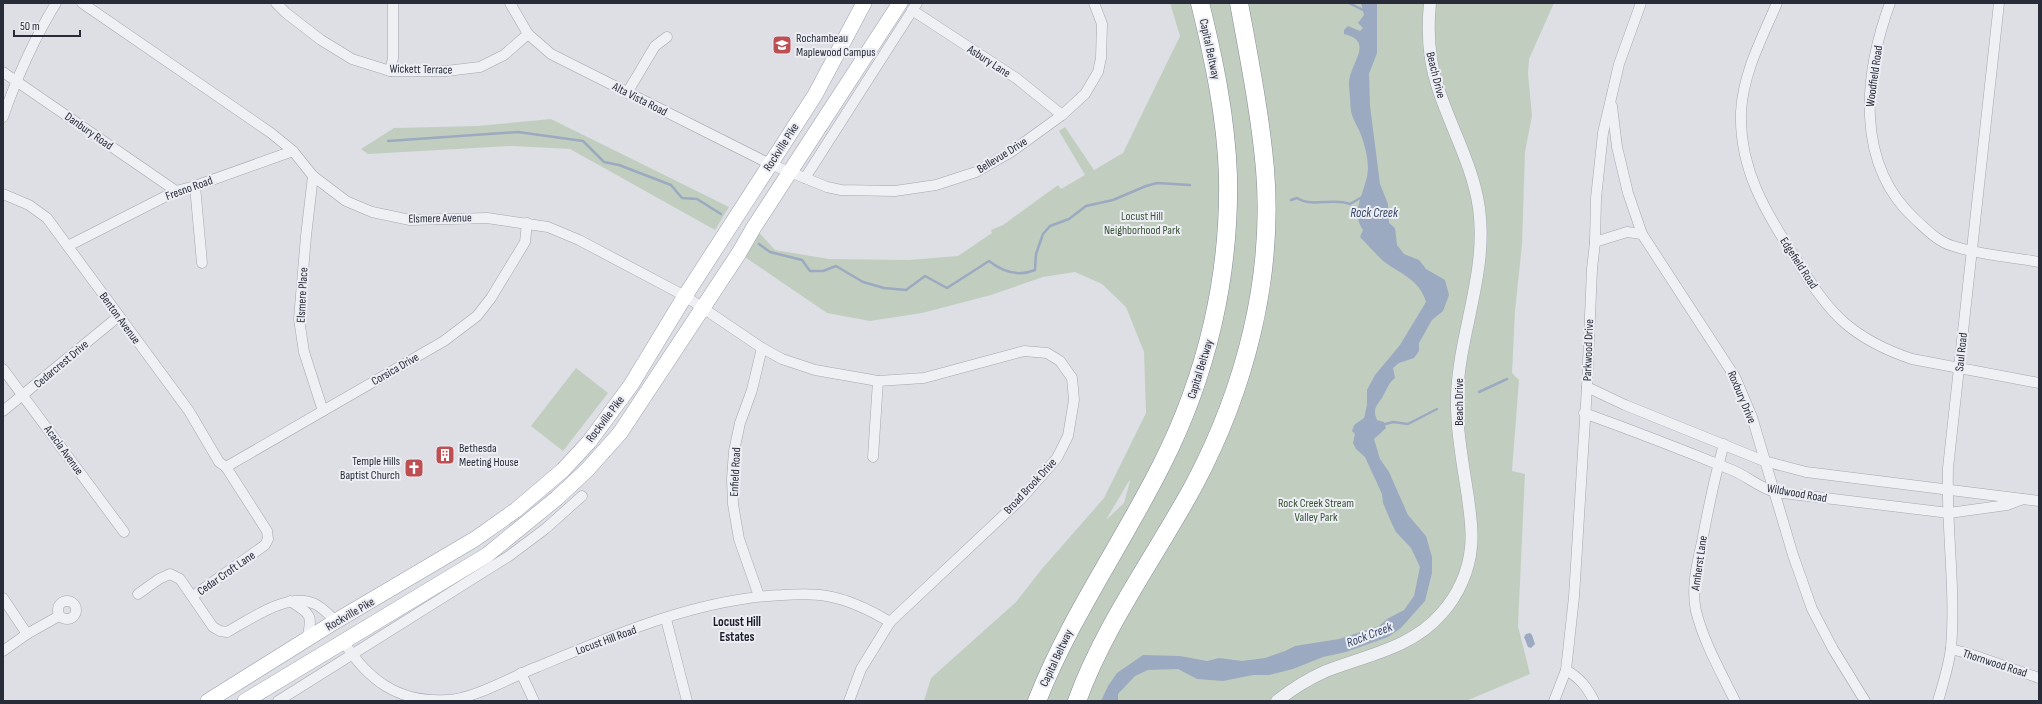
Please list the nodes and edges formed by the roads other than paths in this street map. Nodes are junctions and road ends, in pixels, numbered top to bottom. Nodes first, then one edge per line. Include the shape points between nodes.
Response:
1 (56, 3) edge
2 (82, 3) edge
3 (276, 3) edge
4 (393, 3) edge
5 (510, 3) edge
6 (864, 3) edge
7 (1094, 3) edge
8 (1187, 3) edge
9 (1200, 3) edge
10 (1241, 3) edge
11 (1430, 3) edge
12 (1641, 3) edge
13 (1777, 3) edge
14 (1890, 3) edge
15 (1999, 3) edge
16 (910, 5) edge
17 (528, 34) junction
18 (667, 37) dead end
19 (390, 71) junction
20 (3, 72) edge
21 (16, 81) junction
22 (627, 94) junction
23 (1611, 100) junction
24 (1062, 115) junction
25 (3, 117) edge
26 (293, 151) junction
27 (770, 164) junction
28 (790, 171) junction
29 (1228, 175) junction
30 (314, 176) junction
31 (805, 178) junction
32 (196, 186) junction
33 (176, 190) junction
34 (3, 194) edge
35 (527, 223) junction
36 (1642, 234) junction
37 (1595, 242) junction
38 (68, 246) junction
39 (1971, 250) junction
40 (2039, 262) edge
41 (202, 263) dead end
42 (685, 296) junction
43 (703, 308) junction
44 (119, 316) junction
45 (762, 348) junction
46 (1959, 367) junction
47 (3, 369) edge
48 (878, 382) junction
49 (2039, 383) edge
50 (1587, 387) junction
51 (23, 395) junction
52 (3, 411) edge
53 (323, 411) junction
54 (1584, 413) junction
55 (1724, 444) junction
56 (873, 457) dead end
57 (1764, 461) junction
58 (222, 464) junction
59 (1718, 465) junction
60 (1948, 491) junction
61 (1775, 492) junction
62 (582, 496) dead end
63 (2023, 500) junction
64 (2039, 501) edge
65 (1949, 514) junction
66 (124, 532) dead end
67 (384, 593) junction
68 (138, 594) dead end
69 (193, 596) junction
70 (759, 596) junction
71 (3, 598) edge
72 (290, 601) junction
73 (59, 616) dead end
74 (666, 618) junction
75 (336, 621) junction
76 (890, 622) junction
77 (27, 634) junction
78 (307, 639) junction
79 (343, 641) junction
80 (1951, 649) junction
81 (3, 652) edge
82 (352, 655) junction
83 (1566, 670) junction
84 (521, 673) junction
85 (2039, 678) edge
86 (208, 701) edge
87 (245, 701) edge
88 (278, 701) edge
89 (534, 701) edge
90 (687, 701) edge
91 (849, 701) edge
92 (1036, 701) edge
93 (1077, 701) edge
94 (1277, 701) edge
95 (1554, 701) edge
96 (1594, 701) edge
97 (1735, 701) edge
98 (1865, 701) edge
99 (1938, 701) edge

1 - 21 street
2 - 26 street, Elsmere Avenue via 271,133
3 - 19 street, Wickett Terrace via 321,40 352,59
4 - 19 street via 393,58
5 - 17 street, Alta Vista Road
6 - 27 main road, Rockville Pike via 815,95
7 - 24 street, Bellevue Drive via 1102,24 1098,72 1085,94
8 - 29 highway via 1211,87
9 - 29 highway, Capital Beltway via 1218,85
10 - 93 highway via 1265,171 1262,272 1246,358 1215,442 1105,640
11 - 94 street, Beach Drive via 1428,39 1433,70 1472,178 1480,223 1478,267 1457,395 1458,424 1471,524 1470,557 1451,601 1425,630 1393,648 1316,676
12 - 23 street, Parkwood Drive via 1619,64
13 - 46 street, Edgefield Road via 1752,59 1741,111 1743,151 1754,187 1766,212 1812,284 1846,324 1868,340 1896,354
14 - 39 street, Woodfield Road via 1874,57 1869,96 1875,154 1885,180 1903,208 1934,236 1952,246
15 - 39 street, Saul Road
16 - 24 street, Asbury Lane via 1016,78
16 - 28 main road, Rockville Pike
16 - 31 street
17 - 19 street, Wickett Terrace via 504,55 480,67 446,72
17 - 22 street, Alta Vista Road via 551,54
18 - 22 street via 655,46
20 - 21 street, Danbury Road
21 - 25 street
21 - 33 street, Danbury Road
22 - 27 street, Alta Vista Road
23 - 36 street, Roxbury Drive via 1617,146 1628,193
23 - 37 street, Parkwood Drive via 1601,148
24 - 31 street, Bellevue Drive via 1011,152 976,172 936,185 894,191 841,190
26 - 30 street, Elsmere Avenue
26 - 32 street, Fresno Road
27 - 28 street, Alta Vista Road
27 - 42 main road, Rockville Pike
28 - 31 street, Bellevue Drive
28 - 43 main road, Rockville Pike
29 - 92 highway, Capital Beltway via 1227,226 1217,308 1196,384 1161,466 1073,622
30 - 35 street, Elsmere Avenue via 346,201 395,218 487,218
30 - 53 street, Elsmere Place via 299,319 304,352
32 - 33 street, Fresno Road
32 - 41 street
33 - 38 street, Fresno Road
34 - 38 street, Benton Avenue via 40,211
35 - 42 street, Elsmere Avenue via 548,227 579,240
35 - 53 street, Corsica Drive via 525,242 477,316 444,340
36 - 37 street via 1627,232
36 - 57 street, Roxbury Drive via 1735,377 1752,416
37 - 50 street, Parkwood Drive
38 - 44 street, Benton Avenue
39 - 40 street, Woodfield Road
39 - 46 street, Saul Road
42 - 43 street, Elsmere Avenue
42 - 67 main road, Rockville Pike via 631,385 589,442 563,470 516,510 476,539
43 - 45 street, Elsmere Avenue
43 - 79 main road, Rockville Pike via 620,433 557,498 487,555
44 - 51 street, Cedarcrest Drive
44 - 58 street, Benton Avenue via 189,411
45 - 48 street, Broad Brook Drive via 782,359 815,370
45 - 70 street, Enfield Road via 752,390 740,423 732,479 739,539
46 - 49 street, Edgefield Road
46 - 60 street, Saul Road
47 - 51 street, Acacia Avenue
48 - 56 street
48 - 76 street, Broad Brook Drive via 924,378 1024,351 1047,353 1060,360 1072,378 1074,400 1068,436 1048,471
50 - 54 street, Parkwood Drive
50 - 55 street, Wildwood Road via 1625,405
51 - 52 street, Cedarcrest Drive
51 - 66 street, Acacia Avenue
53 - 58 street, Corsica Drive
54 - 59 street, Wildwood Road via 1636,431
54 - 83 street, Parkwood Drive via 1574,597
55 - 57 street, Wildwood Road
55 - 59 street, Amherst Lane
57 - 60 street, Wildwood Road via 1806,472
57 - 61 street, Roxbury Drive
58 - 69 street, Cedar Croft Lane via 267,531 268,539 265,544
59 - 61 street, Wildwood Road via 1742,474
59 - 97 street, Amherst Lane via 1697,563 1694,592 1703,633
60 - 63 street, Wildwood Road via 2013,496
60 - 65 street, Saul Road
61 - 65 street, Wildwood Road
61 - 98 street, Roxbury Drive via 1812,609
62 - 82 street via 545,529 509,556
63 - 64 street, Wildwood Road
63 - 65 street, Wildwood Road via 2008,505
65 - 80 street, Saul Road
67 - 75 main road, Rockville Pike
67 - 79 main road via 376,606 347,625
68 - 69 street via 170,574 180,579
69 - 72 street, Cedar Croft Lane via 213,627 227,632 279,604
70 - 74 street, Locust Hill Road
70 - 76 street, Locust Hill Road via 826,595 858,604
71 - 77 street
72 - 75 street, Cedar Croft Lane via 316,604
72 - 78 street via 310,616
73 - 77 street
74 - 84 street, Locust Hill Road via 610,636
74 - 90 street
75 - 78 main road, Rockville Pike
76 - 91 street, Broad Brook Drive via 861,669
77 - 81 street
78 - 79 main road via 321,643
78 - 86 main road, Rockville Pike
79 - 82 street, Locust Hill Road
79 - 87 main road, Rockville Pike
80 - 85 street, Thornwood Road
80 - 99 street, Saul Road
82 - 84 street, Locust Hill Road via 368,674 396,692 417,699 448,700 480,692
82 - 88 street
83 - 95 street, Parkwood Drive
83 - 96 street via 1578,676
84 - 89 street

